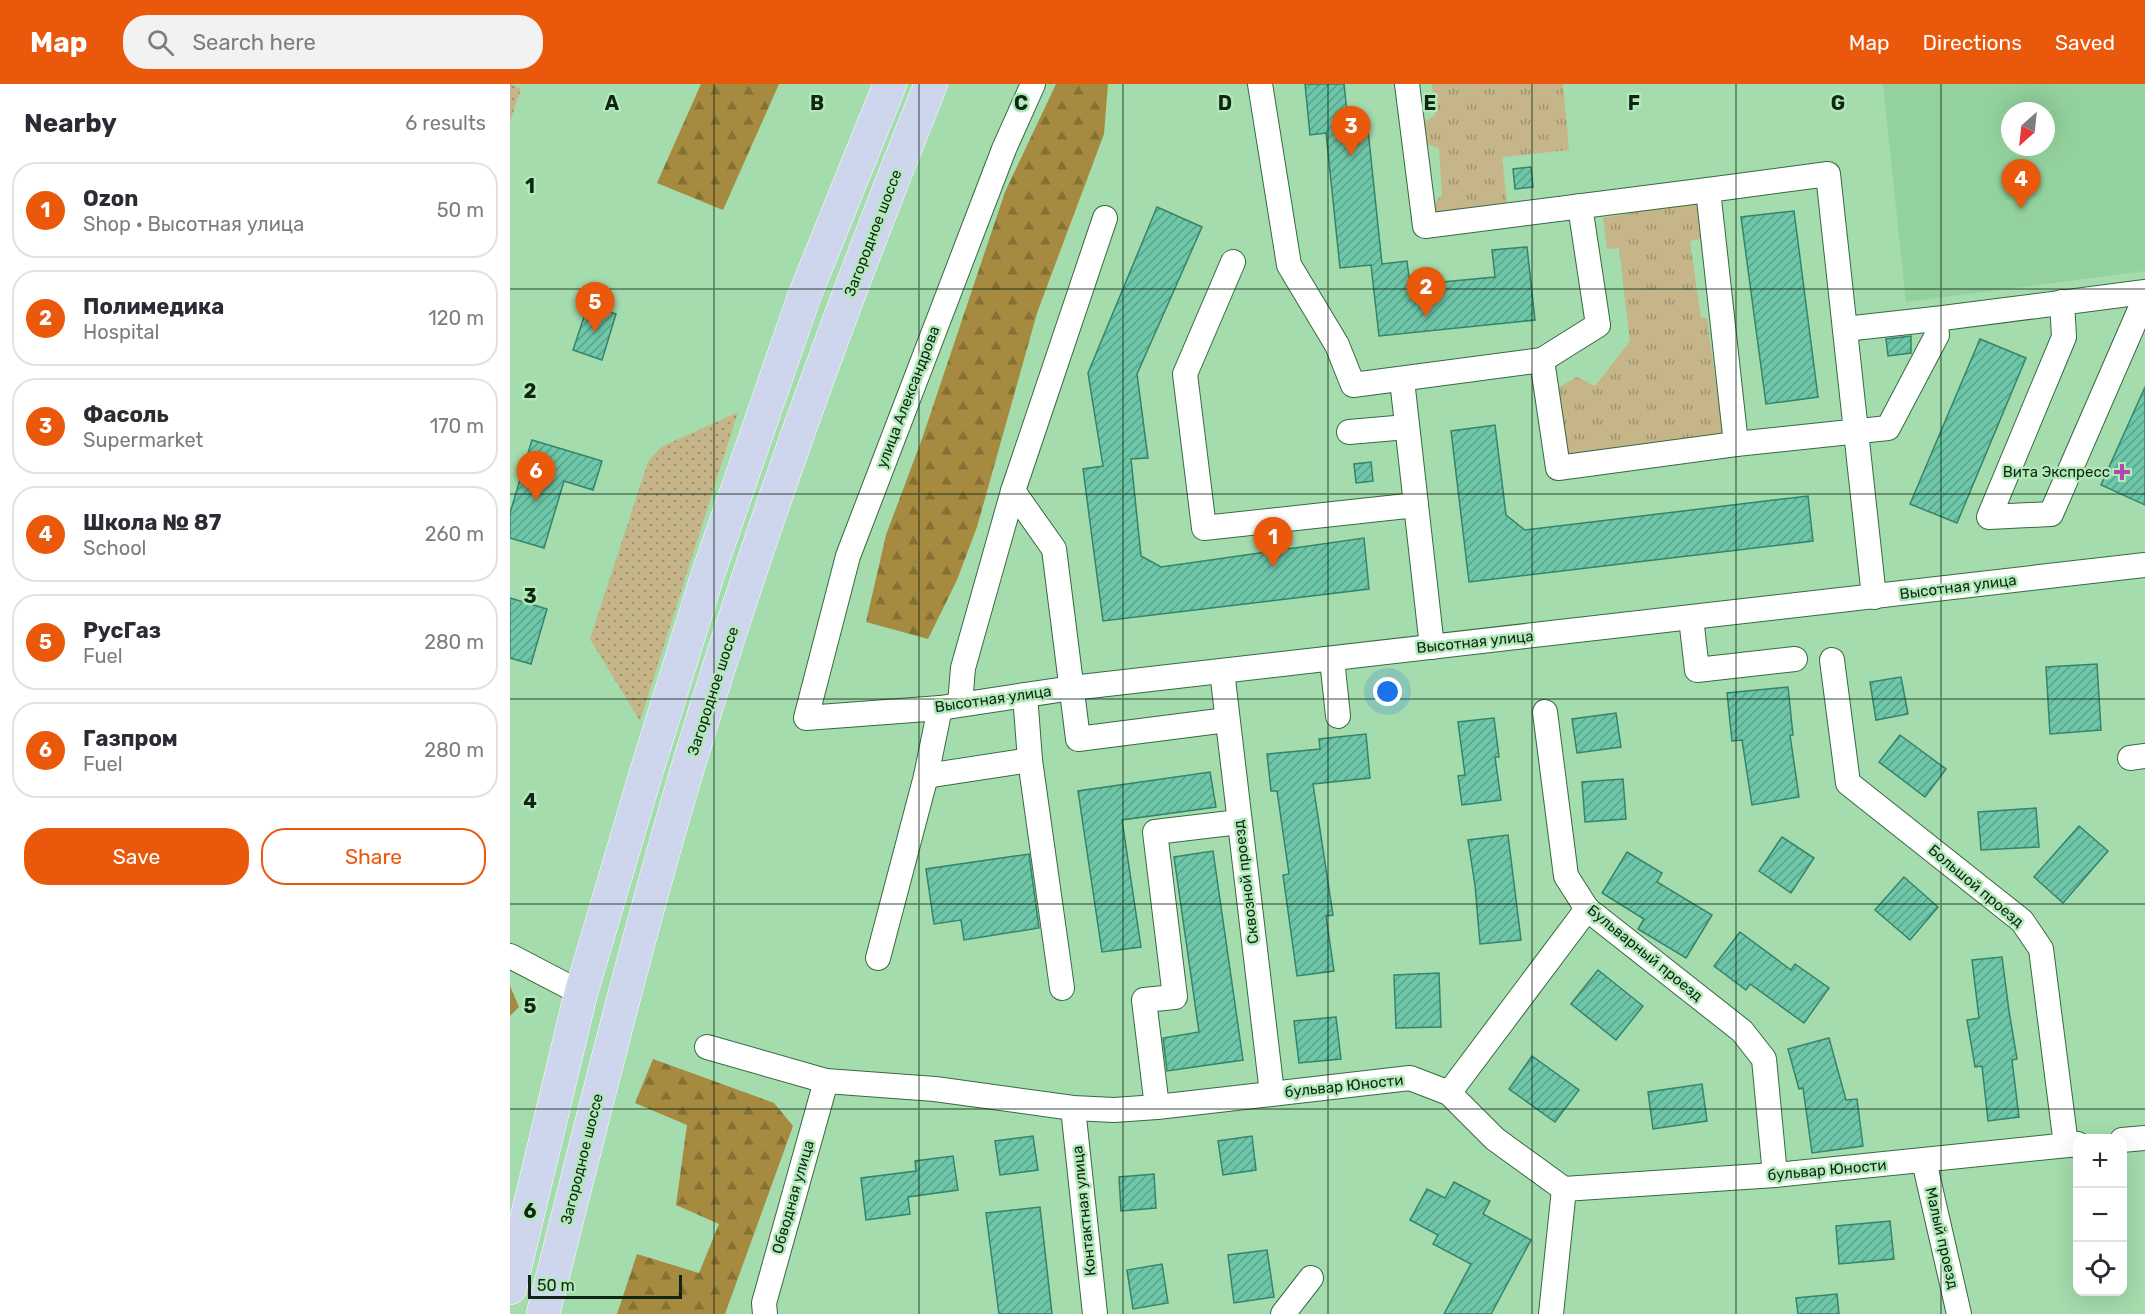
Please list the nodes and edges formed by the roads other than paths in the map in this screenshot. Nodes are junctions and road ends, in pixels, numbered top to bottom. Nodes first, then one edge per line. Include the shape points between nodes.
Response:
1 (890, 84) edge
2 (931, 84) edge
3 (1033, 84) edge
4 (1260, 84) edge
5 (1407, 84) edge
6 (1708, 190) junction
7 (1580, 206) junction
8 (1105, 218) dead end
9 (1233, 262) dead end
10 (2145, 292) edge
11 (2145, 298) edge
12 (2062, 302) junction
13 (1935, 320) junction
14 (1845, 329) junction
15 (1542, 360) junction
16 (1402, 380) junction
17 (1407, 427) junction
18 (1856, 431) junction
19 (1349, 432) dead end
20 (1736, 444) junction
21 (1013, 491) junction
22 (1416, 505) junction
23 (2145, 565) edge
24 (1874, 597) junction
25 (1691, 618) junction
26 (1432, 647) junction
27 (1332, 659) junction
28 (1795, 659) dead end
29 (1832, 660) dead end
30 (1222, 671) junction
31 (1072, 688) junction
32 (1025, 695) junction
33 (950, 706) junction
34 (1545, 712) dead end
35 (1338, 716) dead end
36 (806, 718) joint
37 (1227, 720) junction
38 (1030, 760) junction
39 (926, 776) junction
40 (1239, 822) junction
41 (1587, 909) junction
42 (510, 956) edge
43 (878, 958) dead end
44 (1062, 988) dead end
45 (582, 993) junction
46 (707, 1047) dead end
47 (826, 1081) junction
48 (1272, 1093) junction
49 (1449, 1093) junction
50 (1157, 1107) junction
51 (1073, 1108) junction
52 (2145, 1138) edge
53 (2127, 1140) edge
54 (2072, 1145) edge
55 (1924, 1161) junction
56 (1775, 1175) junction
57 (1564, 1189) junction
58 (1311, 1278) dead end
59 (510, 1288) edge
60 (543, 1314) edge
61 (765, 1314) edge
62 (1095, 1314) edge
63 (1283, 1314) edge
64 (1551, 1314) edge
65 (1959, 1314) edge

1 - 45 highway via 804,297 707,577
2 - 60 highway, Загородное шоссе via 813,392 721,663 621,1008
3 - 36 street, улица Александрова via 1004,149 848,556
4 - 16 street via 1289,265 1337,345 1353,385
5 - 7 street via 1425,226
6 - 7 street
6 - 14 street via 1828,174
6 - 20 street
7 - 15 street via 1598,325
8 - 21 street
9 - 22 street via 1185,374 1204,528
10 - 12 street
11 - 12 street via 2051,514 1989,517 2064,337
12 - 13 street
13 - 14 street
13 - 18 street via 1937,335 1888,428
14 - 18 street
15 - 16 street
15 - 20 street via 1558,468
16 - 17 street
17 - 19 street
17 - 22 street
18 - 20 street
18 - 24 street
21 - 31 street via 1054,549
21 - 33 street
22 - 26 street
23 - 24 street, Высотная улица
24 - 25 street, Высотная улица
25 - 26 street, Высотная улица
25 - 28 street via 1697,670
26 - 27 street, Высотная улица
27 - 30 street, Высотная улица
27 - 35 street
29 - 54 street, Большой проезд via 1848,783 2022,921 2041,949
30 - 31 street, Высотная улица
30 - 37 street, Сквозной проезд
31 - 32 street, Высотная улица
31 - 37 street via 1078,739
32 - 33 street, Высотная улица
32 - 38 street
33 - 36 street, Высотная улица
33 - 39 street
34 - 41 street, Бульварный проезд via 1566,876
37 - 40 street, Сквозной проезд
38 - 39 street
38 - 44 street
39 - 43 street
40 - 48 street, Сквозной проезд
40 - 50 street via 1155,832 1175,996 1144,1000
41 - 49 street
41 - 56 street, Бульварный проезд via 1742,1031 1764,1059
42 - 45 street
45 - 59 highway
46 - 47 street, бульвар Юности
47 - 51 street, бульвар Юности via 935,1089
47 - 61 street, Обводная улица via 764,1303
48 - 49 street, бульвар Юности via 1410,1078
48 - 50 street, бульвар Юности
49 - 57 street, бульвар Юности via 1496,1139
50 - 51 street, бульвар Юности
51 - 62 street, Контактная улица
52 - 53 street
54 - 55 street, бульвар Юности
55 - 56 street, бульвар Юности
55 - 65 street, Малый проезд
56 - 57 street, бульвар Юности
57 - 64 street
58 - 63 street

